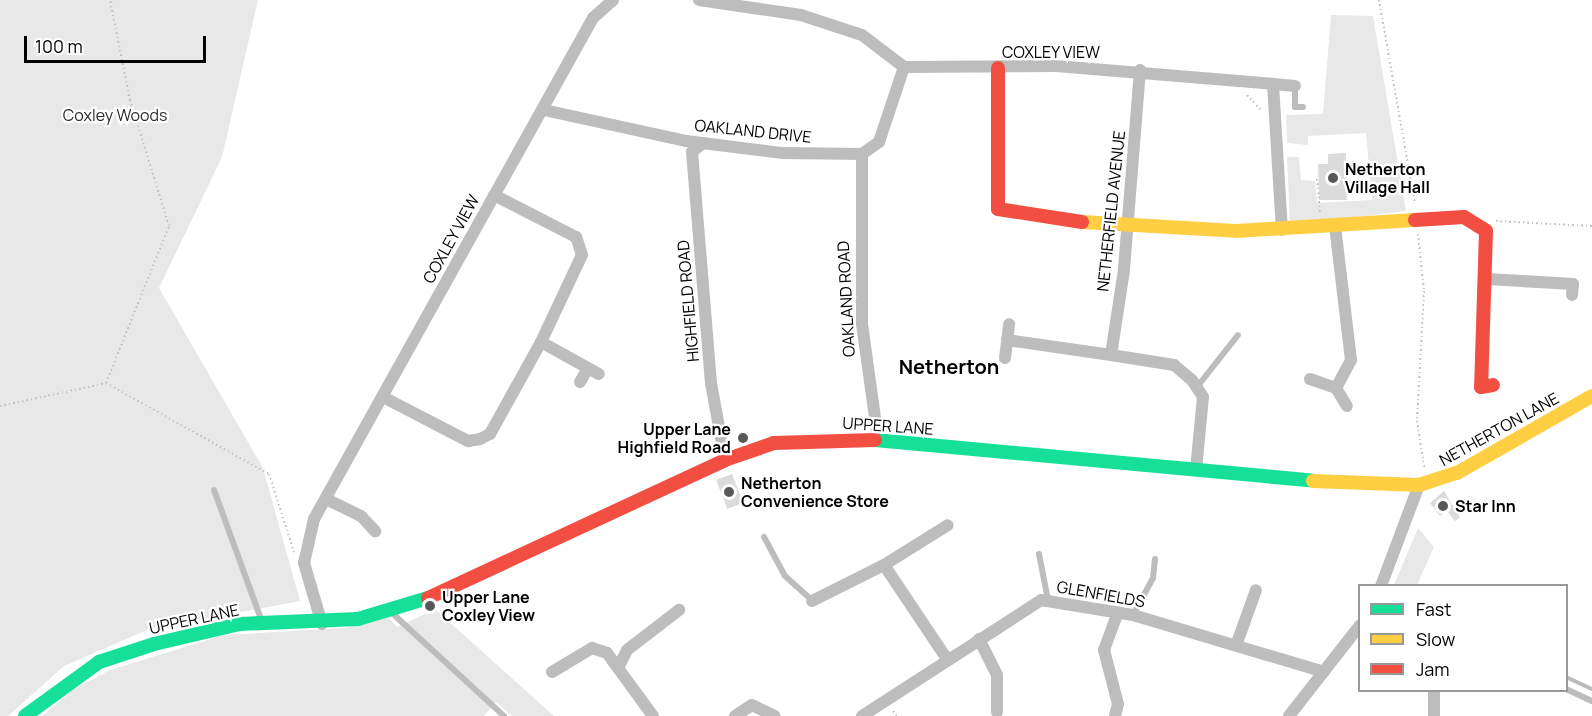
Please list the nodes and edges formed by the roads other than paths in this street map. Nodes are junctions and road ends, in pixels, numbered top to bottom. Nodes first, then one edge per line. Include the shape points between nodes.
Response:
1 (613, 0) edge
2 (699, 0) edge
3 (904, 68) junction
4 (998, 68) junction
5 (1140, 70) junction
6 (1273, 84) junction
7 (1295, 86) joint
8 (1303, 107) dead end
9 (544, 110) junction
10 (703, 143) junction
11 (862, 154) junction
12 (494, 195) junction
13 (1129, 222) junction
14 (1335, 226) junction
15 (1282, 230) junction
16 (1487, 279) junction
17 (1572, 295) dead end
18 (1009, 324) dead end
19 (1238, 335) dead end
20 (1007, 340) junction
21 (542, 342) junction
22 (1111, 355) junction
23 (1005, 358) dead end
24 (1310, 379) dead end
25 (580, 382) dead end
26 (1493, 385) dead end
27 (1196, 387) junction
28 (1336, 388) junction
29 (1592, 396) edge
30 (383, 397) junction
31 (1347, 406) dead end
32 (878, 440) junction
33 (725, 460) junction
34 (1196, 470) junction
35 (1423, 485) junction
36 (214, 490) dead end
37 (326, 498) junction
38 (948, 525) dead end
39 (375, 531) dead end
40 (764, 537) dead end
41 (1039, 554) dead end
42 (1155, 559) dead end
43 (884, 565) junction
44 (1381, 584) edge
45 (1256, 590) dead end
46 (812, 601) joint
47 (1048, 601) junction
48 (389, 610) junction
49 (679, 610) dead end
50 (1118, 612) junction
51 (1133, 615) junction
52 (263, 624) junction
53 (322, 624) junction
54 (1358, 626) edge
55 (979, 639) junction
56 (1237, 644) junction
57 (947, 659) junction
58 (619, 666) junction
59 (552, 672) dead end
60 (1324, 672) junction
61 (1568, 690) edge
62 (1434, 692) edge
63 (1592, 701) edge
64 (497, 710) junction
65 (998, 712) dead end
66 (25, 716) edge
67 (492, 716) edge
68 (504, 716) edge
69 (653, 716) edge
70 (735, 716) edge
71 (775, 716) edge
72 (862, 716) edge
73 (1115, 716) edge
74 (1289, 716) edge
75 (1434, 716) edge

1 - 9 street, COXLEY VIEW via 593,18
2 - 3 street via 801,15 862,35
3 - 4 street, COXLEY VIEW
3 - 11 street via 879,142
4 - 5 street, COXLEY VIEW
4 - 13 main road via 998,209 1066,221
5 - 6 street, COXLEY VIEW
5 - 13 street, NETHERFIELD AVENUE
6 - 7 street, COXLEY VIEW
6 - 15 street
7 - 8 lane via 1295,107
9 - 10 street, OAKLAND DRIVE
9 - 12 street, COXLEY VIEW
10 - 11 street, OAKLAND DRIVE via 783,153
10 - 33 street, HIGHFIELD ROAD via 692,152 711,383
11 - 32 street, OAKLAND ROAD via 862,324
12 - 21 street via 576,237 582,255
12 - 30 street, COXLEY VIEW
13 - 15 main road
13 - 22 street, NETHERFIELD AVENUE
14 - 15 main road
14 - 16 main road via 1464,217 1486,231
14 - 28 street via 1351,360
16 - 17 street via 1573,284
16 - 26 main road via 1481,387
18 - 20 street
19 - 27 lane
20 - 22 street
20 - 23 street
21 - 25 street via 593,371
21 - 30 street via 490,434 480,439 468,441
22 - 27 street via 1174,365
24 - 28 street
27 - 34 street via 1203,397
28 - 31 street
29 - 35 main road, NETHERTON LANE via 1457,473
30 - 37 street, COXLEY VIEW
32 - 33 main road, UPPER LANE via 774,443
32 - 34 main road, UPPER LANE
33 - 48 main road, UPPER LANE via 424,600
34 - 35 main road, UPPER LANE
35 - 44 street
36 - 52 lane
37 - 39 street via 361,516
37 - 53 street, COXLEY VIEW via 314,519 304,563
38 - 43 street
40 - 46 lane via 785,576
41 - 47 lane
42 - 51 lane via 1153,578
43 - 46 street
43 - 57 street
45 - 56 street
47 - 50 street, GLENFIELDS
47 - 55 street, GLENFIELDS
48 - 53 main road, UPPER LANE
48 - 64 lane
49 - 58 street via 627,650
50 - 51 street, GLENFIELDS
50 - 73 street via 1104,650 1118,704
51 - 56 street, GLENFIELDS
52 - 53 main road, UPPER LANE
52 - 66 main road, UPPER LANE via 164,641 99,662
54 - 60 street
55 - 57 street, GLENFIELDS
55 - 65 street via 997,675
56 - 60 street, GLENFIELDS
57 - 72 street, GLENFIELDS
58 - 59 street via 592,648
58 - 69 street
60 - 74 street
61 - 63 lane
62 - 75 street
64 - 67 lane
64 - 68 lane
70 - 71 street via 752,705

